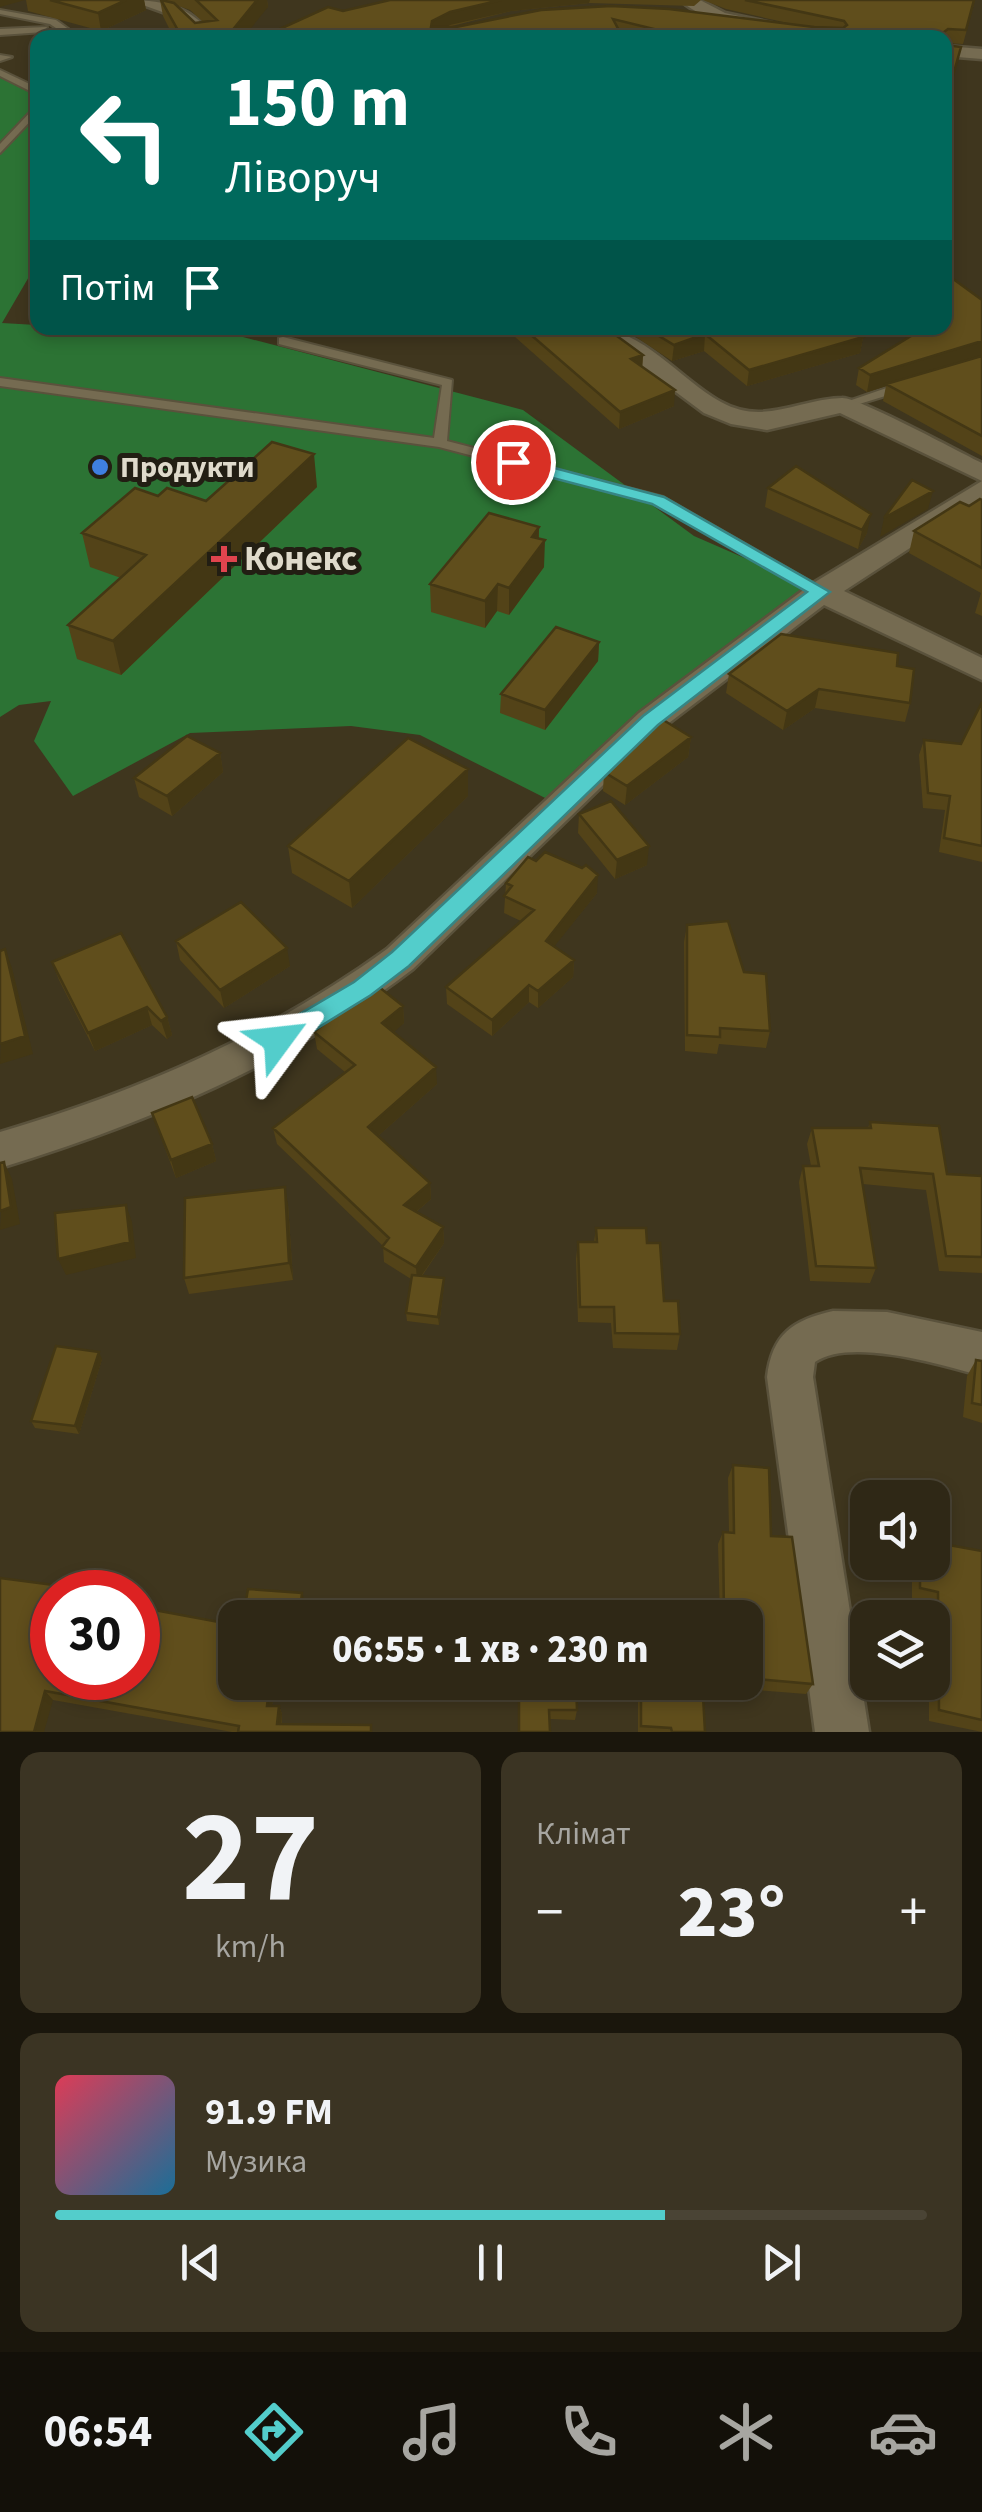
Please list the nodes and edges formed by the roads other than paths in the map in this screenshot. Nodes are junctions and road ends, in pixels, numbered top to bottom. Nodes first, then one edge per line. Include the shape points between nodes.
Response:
1 (137, 0) edge
2 (202, 0) edge
3 (24, 7) dead end
4 (685, 7) edge
5 (5, 13) edge
6 (185, 14) junction
7 (39, 30) edge
8 (66, 30) edge
9 (200, 30) edge
10 (789, 30) edge
11 (0, 32) edge
12 (952, 52) edge
13 (982, 54) edge
14 (0, 74) edge
15 (30, 88) edge
16 (30, 117) edge
17 (0, 150) edge
18 (612, 335) edge
19 (283, 340) dead end
20 (926, 380) edge
21 (0, 382) edge
22 (843, 406) junction
23 (440, 443) junction
24 (982, 473) edge
25 (982, 488) edge
26 (820, 592) junction
27 (982, 670) edge
28 (0, 1150) edge
29 (982, 1354) edge
30 (842, 1732) edge

1 - 6 street
2 - 6 street
3 - 5 lane
4 - 10 street
5 - 8 lane
6 - 9 street
7 - 11 lane
12 - 13 street
14 - 15 lane
16 - 17 lane
18 - 22 street via 713,408 740,419 767,422
19 - 23 lane via 448,383
20 - 22 lane
21 - 23 lane
22 - 24 street
23 - 26 lane via 658,500
25 - 26 street
26 - 27 street
26 - 28 street via 650,720 363,988 278,1040 188,1083
29 - 30 street via 907,1335 847,1332 808,1340 792,1360

